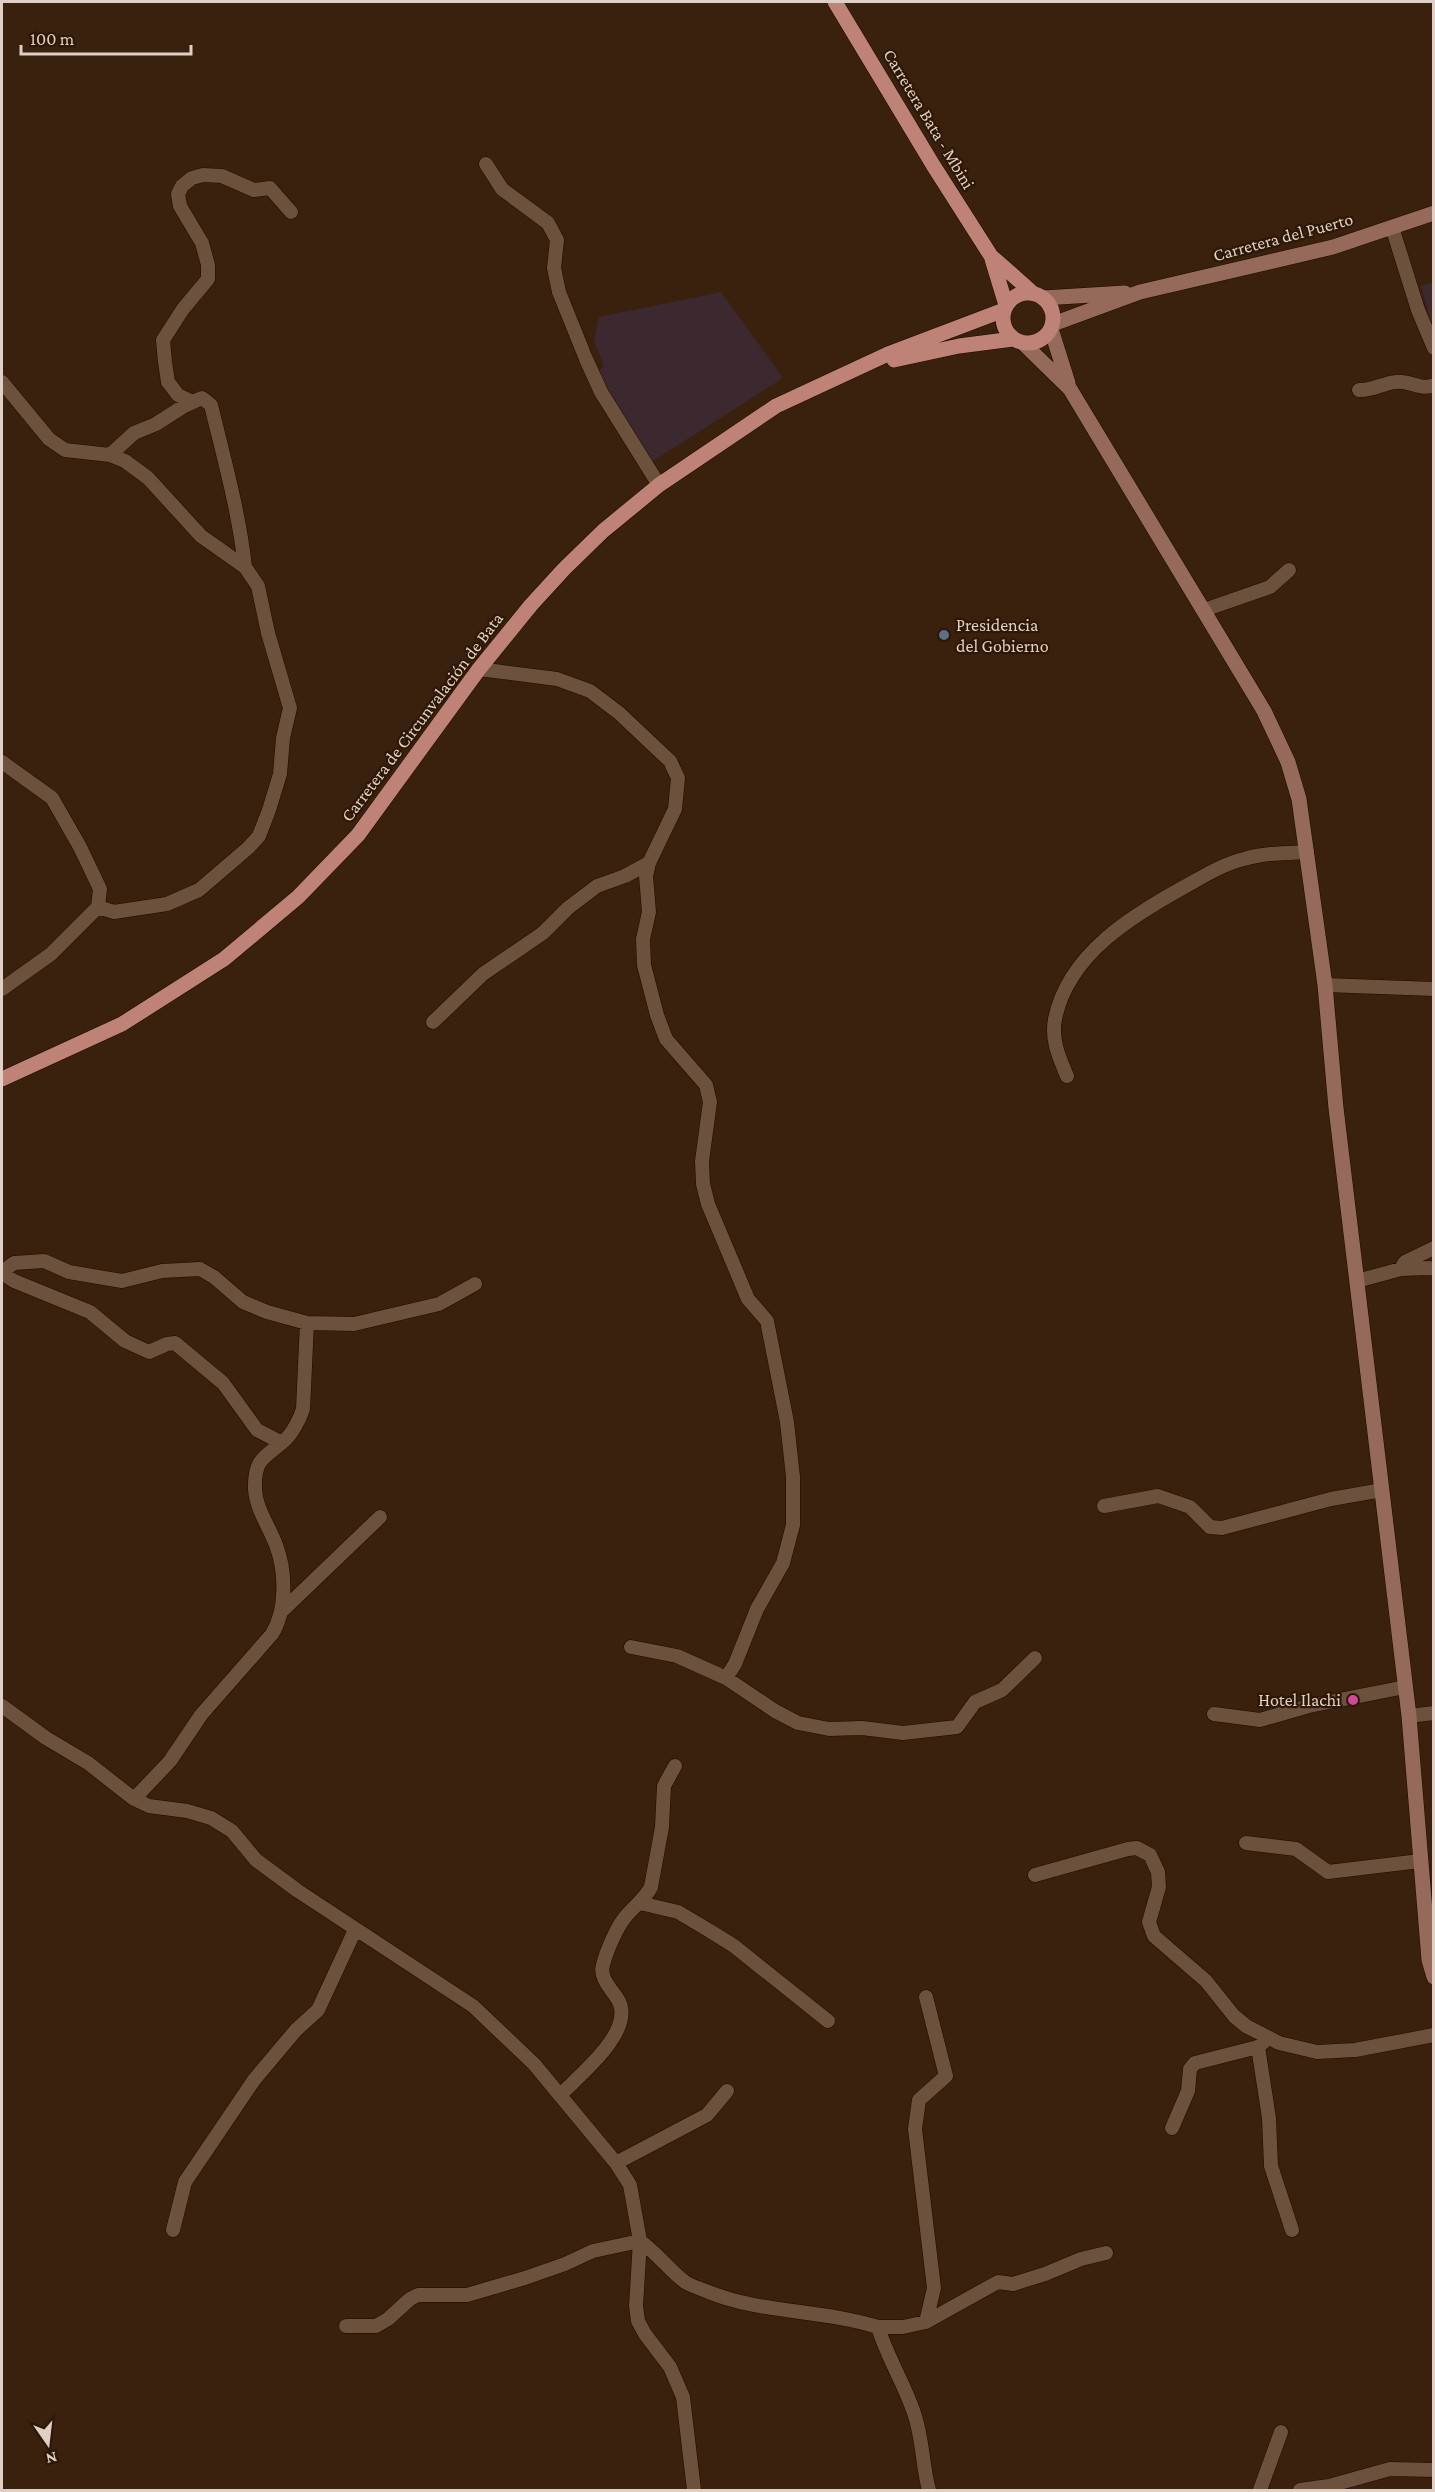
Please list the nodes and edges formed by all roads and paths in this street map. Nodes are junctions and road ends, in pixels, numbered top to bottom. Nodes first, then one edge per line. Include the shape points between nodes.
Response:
1 (835, 2) edge
2 (486, 164) dead end
3 (291, 212) dead end
4 (1434, 213) edge
5 (1392, 228) junction
6 (991, 256) junction
7 (1140, 292) junction
8 (1038, 296) junction
9 (1005, 308) junction
10 (1052, 326) junction
11 (1018, 341) junction
12 (1434, 348) edge
13 (864, 366) junction
14 (2, 382) edge
15 (1434, 386) edge
16 (1070, 389) junction
17 (1359, 390) dead end
18 (193, 402) junction
19 (110, 455) junction
20 (659, 485) junction
21 (245, 567) junction
22 (1288, 570) dead end
23 (1204, 610) junction
24 (479, 669) junction
25 (2, 762) edge
26 (1307, 852) junction
27 (649, 863) junction
28 (98, 906) junction
29 (1325, 985) junction
30 (2, 989) edge
31 (1434, 989) edge
32 (433, 1022) dead end
33 (3, 1074) edge
34 (1067, 1076) dead end
35 (1434, 1248) edge
36 (1401, 1269) junction
37 (1434, 1269) edge
38 (2, 1272) edge
39 (1357, 1281) junction
40 (475, 1284) dead end
41 (307, 1323) junction
42 (282, 1443) junction
43 (1382, 1490) junction
44 (1104, 1506) dead end
45 (380, 1517) dead end
46 (282, 1611) junction
47 (631, 1647) dead end
48 (1035, 1658) dead end
49 (726, 1678) junction
50 (1405, 1687) junction
51 (2, 1706) edge
52 (1434, 1713) edge
53 (1214, 1714) dead end
54 (1409, 1716) junction
55 (675, 1766) dead end
56 (134, 1799) junction
57 (1246, 1843) dead end
58 (1420, 1861) junction
59 (1035, 1875) dead end
60 (640, 1902) junction
61 (355, 1930) junction
62 (1431, 1960) edge
63 (1434, 1977) edge
64 (926, 1997) dead end
65 (828, 2021) dead end
66 (1434, 2035) edge
67 (1263, 2043) junction
68 (727, 2091) dead end
69 (560, 2095) junction
70 (1172, 2128) dead end
71 (616, 2163) junction
72 (173, 2230) dead end
73 (1292, 2230) dead end
74 (640, 2241) junction
75 (1106, 2253) dead end
76 (926, 2322) junction
77 (346, 2326) dead end
78 (878, 2327) junction
79 (1281, 2432) dead end
80 (1434, 2470) edge
81 (694, 2490) edge
82 (929, 2490) edge
83 (1260, 2490) edge
84 (1300, 2490) edge

1 - 6 main road, Carretera Bata - Mbini
2 - 20 street via 502,189 548,223 557,240 554,268 559,292 586,358 601,393
3 - 18 street via 270,188 254,190 222,176 203,175 182,186 178,194 180,206 202,243 208,279 163,340 168,382 178,395
4 - 5 main road, Carretera del Puerto
5 - 7 main road, Carretera del Puerto via 1333,247
5 - 12 street
6 - 8 main road, Carretera Bata - Mbini
6 - 9 main road, Carretera Bata - Mbini
7 - 8 main road, Carretera del Puerto
7 - 10 main road, Carretera del Puerto
8 - 9 main road via 1018,295
8 - 10 main road via 1052,309
9 - 11 main road via 1003,323
9 - 13 main road, Carretera de Circunvalación de Bata
10 - 11 main road via 1039,341
10 - 16 main road
11 - 13 main road, Carretera de Circunvalación de Bata via 959,346
11 - 16 main road
13 - 20 main road, Carretera de Circunvalación de Bata via 776,406
14 - 19 street via 49,439 64,450
15 - 17 street via 1395,381 1368,391
16 - 23 main road
18 - 19 street via 134,433
18 - 21 street via 202,398 211,405
19 - 21 street via 125,460 148,478 201,536
20 - 24 main road, Carretera de Circunvalación de Bata via 564,569
21 - 28 street via 258,586 290,708 280,774 259,836 199,890 167,904 114,912
22 - 23 street via 1270,587
23 - 26 main road via 1264,711 1288,762 1299,799
24 - 27 street via 557,679 590,691 670,761 678,778 675,809
24 - 33 main road, Carretera de Circunvalación de Bata via 358,835 298,897 224,959 122,1024
25 - 28 street via 52,798 100,889
26 - 29 main road
26 - 34 street via 1243,859 1217,869 1125,922 1088,958 1063,993 1054,1040
27 - 32 street via 597,886 543,933 483,974
27 - 49 street via 646,876 650,912 642,951 644,965 666,1039 706,1085 710,1102 703,1184 748,1299 767,1322 787,1422 793,1477 793,1525 783,1563
28 - 30 street via 51,954
29 - 31 street
29 - 39 main road
35 - 36 street via 1405,1262
36 - 37 street
36 - 39 street
38 - 41 street via 14,1263 44,1261 69,1272 122,1281 162,1271 201,1269 243,1302
38 - 42 street via 14,1281 90,1312 125,1341 149,1352 175,1344 223,1383 257,1430
39 - 43 main road
40 - 41 street via 439,1304 354,1324
41 - 42 street via 303,1409
42 - 46 street via 259,1461 255,1489 277,1547
43 - 44 street via 1331,1499 1222,1528 1210,1527 1190,1507 1158,1496
43 - 50 main road
45 - 46 street
46 - 56 street via 272,1634 201,1715 170,1761
47 - 49 street via 677,1656
48 - 49 street via 1002,1690 975,1702 957,1727 903,1733 829,1729 798,1723
50 - 53 street via 1260,1720
50 - 54 main road
51 - 56 street
52 - 54 street
54 - 58 main road
55 - 60 street via 664,1786 662,1827 651,1887
56 - 61 street via 149,1806 211,1818 232,1831 256,1860
57 - 58 street via 1296,1849 1328,1872
58 - 62 main road
59 - 67 street via 1128,1849 1137,1848 1150,1855 1160,1879 1149,1922 1154,1936 1206,1981 1234,2016
60 - 65 street via 678,1912 734,1946
60 - 69 street via 622,1921 602,1971 620,2002 621,2017 607,2050
61 - 69 street via 473,2006 534,2064
61 - 72 street via 318,2010 254,2080 185,2182
62 - 63 main road
64 - 76 street via 946,2076 919,2100 915,2129 934,2288
66 - 67 street via 1336,2052
67 - 70 street via 1195,2063
67 - 73 street via 1271,2166
68 - 71 street via 707,2115
69 - 71 street
71 - 74 street via 630,2185
74 - 77 street via 593,2251 525,2278 467,2295 418,2295 376,2326
74 - 78 street via 686,2282 723,2298 754,2306 848,2318
74 - 81 street via 638,2321 670,2367 680,2390
75 - 76 street via 1013,2284 998,2282
76 - 78 street
78 - 82 street via 915,2414
79 - 83 street
80 - 84 street via 1390,2469

